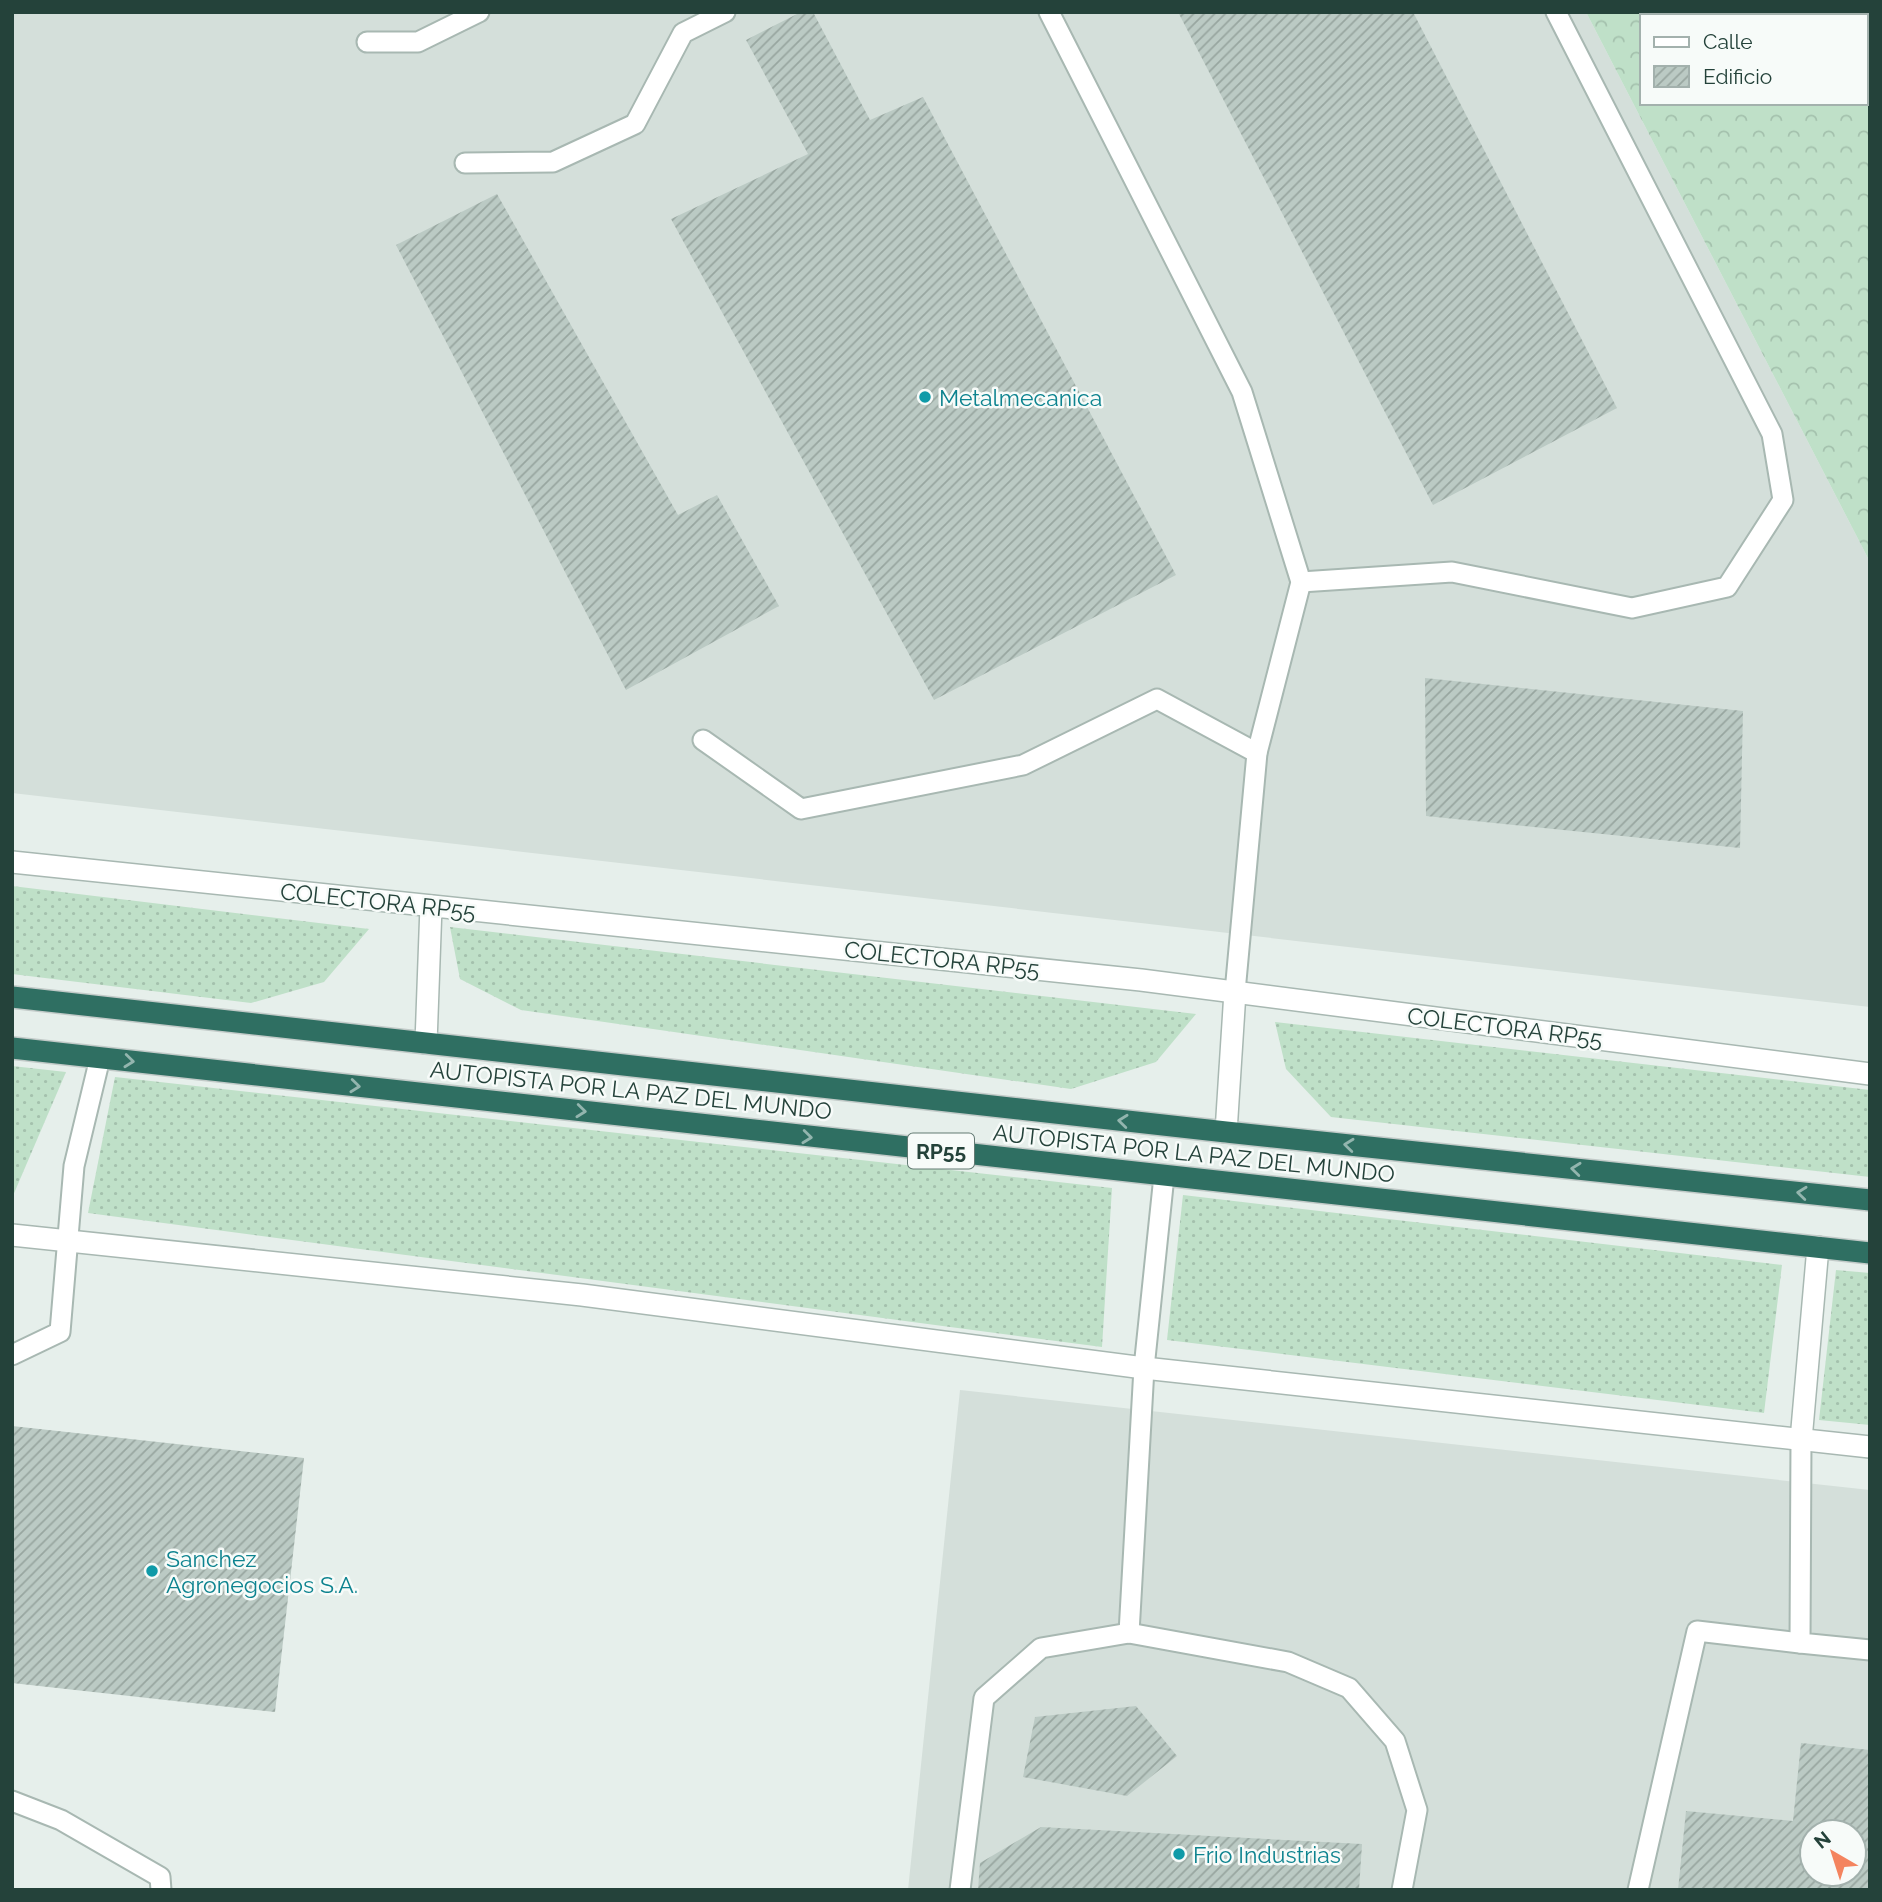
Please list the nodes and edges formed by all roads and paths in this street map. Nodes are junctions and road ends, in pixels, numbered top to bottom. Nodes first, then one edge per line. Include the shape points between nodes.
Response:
1 (479, 12) edge
2 (724, 12) edge
3 (1049, 12) edge
4 (1556, 12) edge
5 (367, 42) dead end
6 (465, 163) dead end
7 (1301, 582) junction
8 (703, 740) dead end
9 (1257, 753) junction
10 (12, 862) edge
11 (431, 906) junction
12 (1235, 992) junction
13 (12, 997) edge
14 (426, 1043) junction
15 (12, 1048) edge
16 (100, 1058) junction
17 (1870, 1074) edge
18 (1226, 1132) junction
19 (1164, 1176) junction
20 (1870, 1200) edge
21 (12, 1235) edge
22 (68, 1241) junction
23 (1818, 1247) junction
24 (1870, 1253) edge
25 (12, 1355) edge
26 (1144, 1368) junction
27 (1801, 1440) junction
28 (1870, 1447) edge
29 (1129, 1633) junction
30 (1800, 1643) junction
31 (1870, 1650) edge
32 (12, 1801) edge
33 (161, 1890) edge
34 (960, 1890) edge
35 (1402, 1890) edge
36 (1638, 1890) edge

1 - 5 lane via 418,42
2 - 6 lane via 683,33 635,124 553,162
3 - 7 lane via 1242,392
4 - 7 lane via 1772,434 1783,500 1727,587 1632,608 1452,572
7 - 9 lane
8 - 9 lane via 802,809 1023,765 1157,699
9 - 12 lane
10 - 11 street, COLECTORA RP55
11 - 12 street, COLECTORA RP55
11 - 14 street
12 - 17 street, COLECTORA RP55
12 - 18 street
13 - 14 highway, AUTOPISTA POR LA PAZ DEL MUNDO / RP55
18 -> 14 highway, AUTOPISTA POR LA PAZ DEL MUNDO / RP55
15 - 16 highway, AUTOPISTA POR LA PAZ DEL MUNDO / RP55
16 -> 19 highway, AUTOPISTA POR LA PAZ DEL MUNDO / RP55
16 - 22 lane via 74,1166
20 -> 18 highway, AUTOPISTA POR LA PAZ DEL MUNDO / RP55
19 - 23 highway, AUTOPISTA POR LA PAZ DEL MUNDO / RP55
19 - 26 lane
21 - 22 street
22 - 25 lane via 60,1332
22 - 26 street via 582,1295
23 - 24 highway, AUTOPISTA POR LA PAZ DEL MUNDO / RP55
23 - 27 street
26 - 27 street
26 - 29 lane
27 - 28 street
27 - 30 lane
29 - 34 lane via 1041,1648 984,1698
29 - 35 lane via 1288,1662 1349,1688 1395,1741 1417,1810
30 - 31 lane
30 - 36 lane via 1697,1631
32 - 33 lane via 61,1820 160,1877

